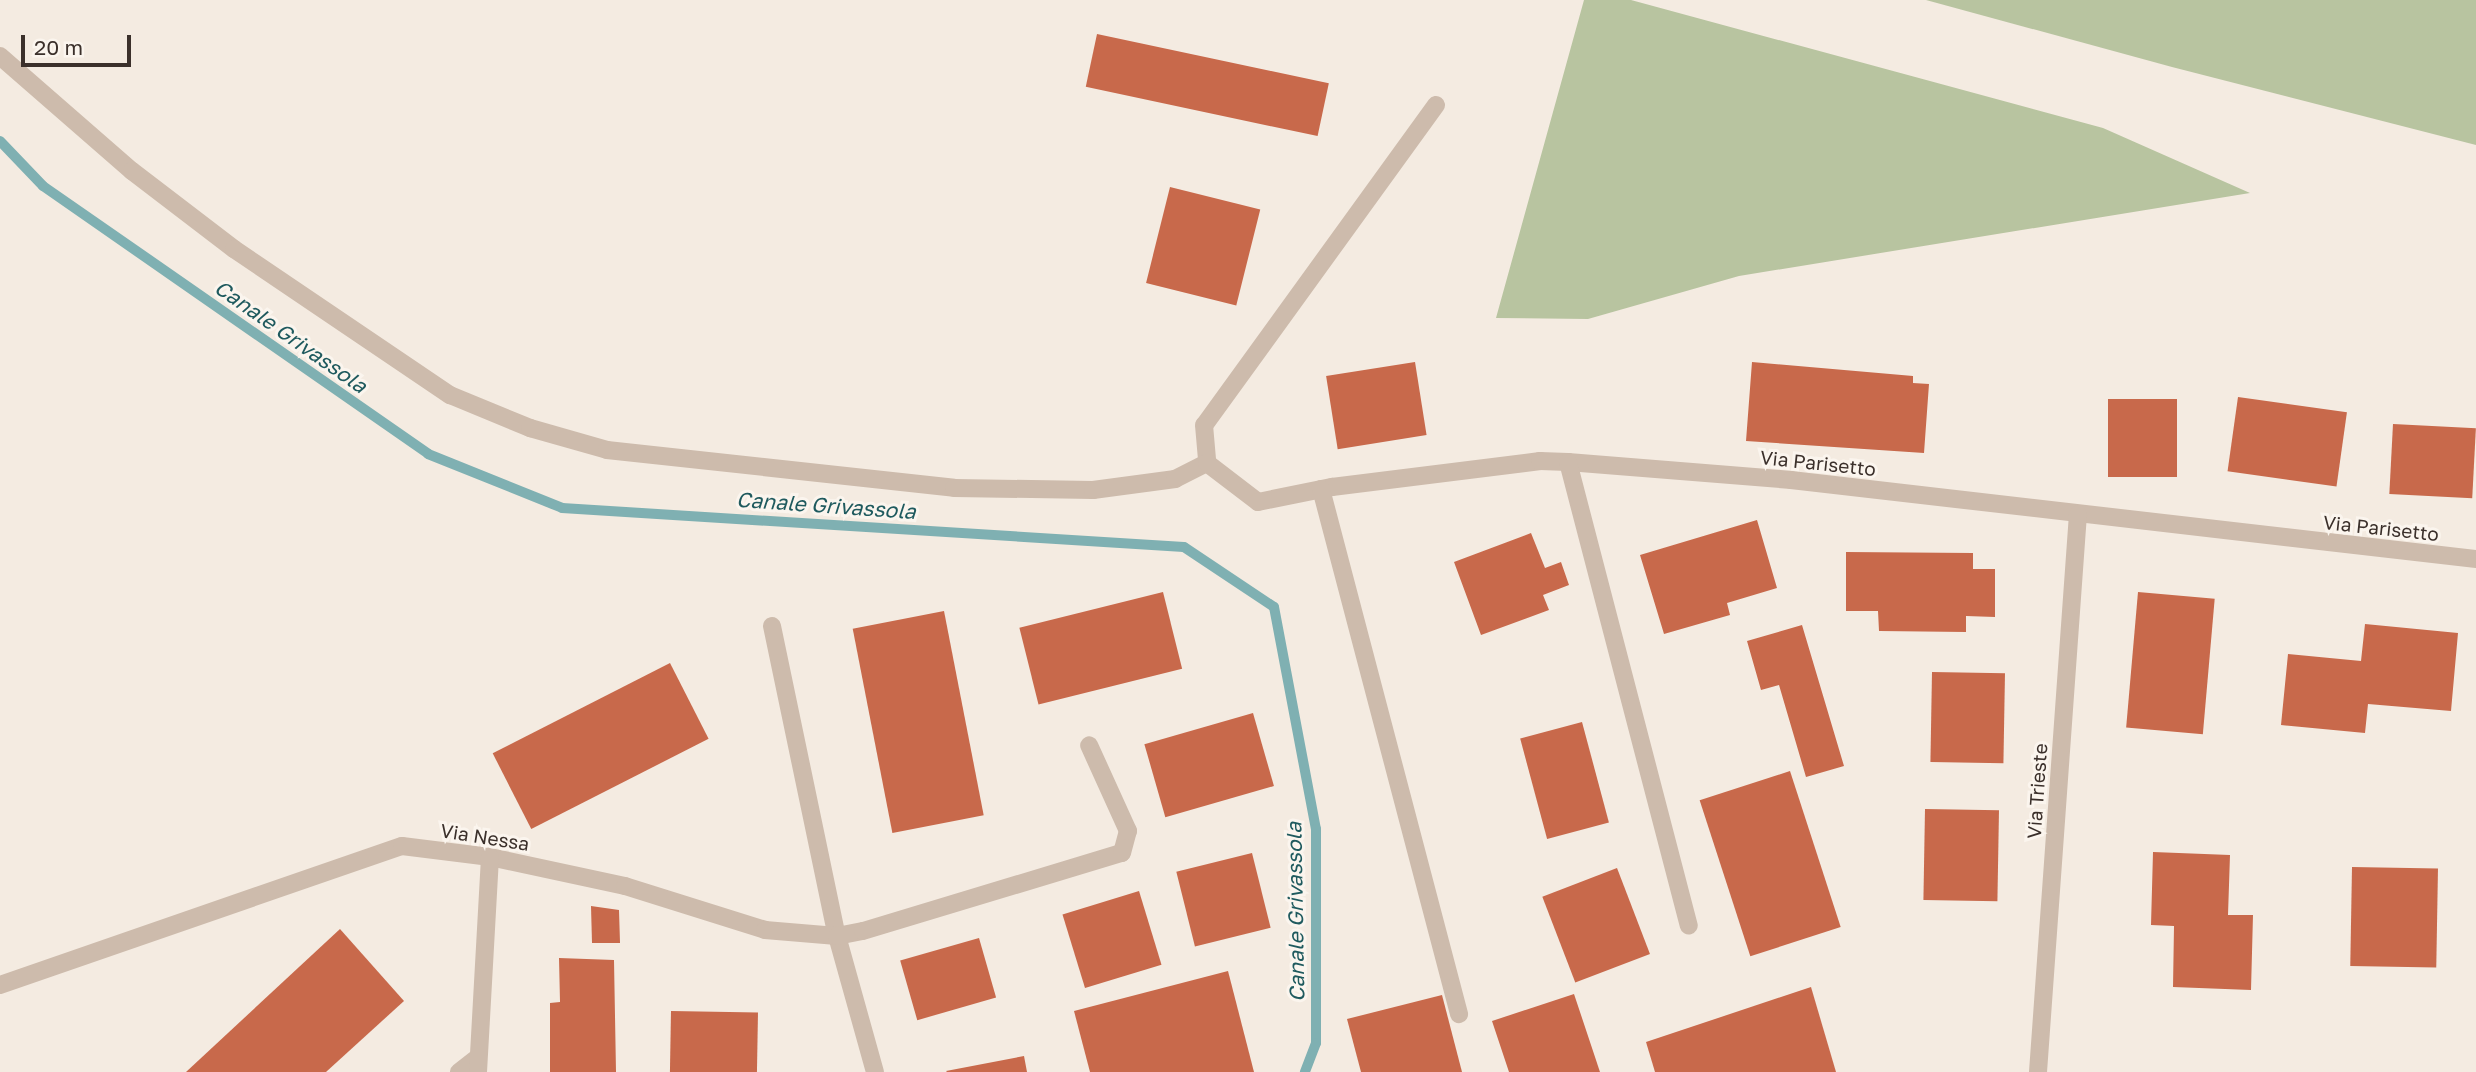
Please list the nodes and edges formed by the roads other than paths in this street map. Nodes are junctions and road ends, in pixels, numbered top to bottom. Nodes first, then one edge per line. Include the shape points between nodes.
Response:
1 (0, 56) edge
2 (1436, 105) dead end
3 (1568, 462) junction
4 (1207, 463) junction
5 (1321, 489) junction
6 (2078, 514) junction
7 (2476, 559) edge
8 (772, 626) dead end
9 (1089, 745) dead end
10 (490, 857) junction
11 (1689, 925) dead end
12 (837, 936) junction
13 (0, 985) edge
14 (1459, 1014) dead end
15 (478, 1065) edge
16 (459, 1072) edge
17 (875, 1072) edge
18 (2038, 1072) edge

1 - 4 street via 132,171 234,249 450,395 530,428 607,450 954,488 1093,490 1175,479
2 - 4 street via 1204,425
3 - 5 street, Via Parisetto via 1540,461
3 - 6 street, Via Parisetto via 1791,480
3 - 11 street
4 - 5 street, Via Parisetto via 1258,502
5 - 14 street
6 - 7 street, Via Parisetto
6 - 18 street, Via Trieste
8 - 12 street
9 - 12 street via 1128,831 1122,853
10 - 12 street, Via Nessa via 625,886 765,930
10 - 13 street, Via Nessa via 402,846
10 - 15 street
12 - 17 street
15 - 16 street

